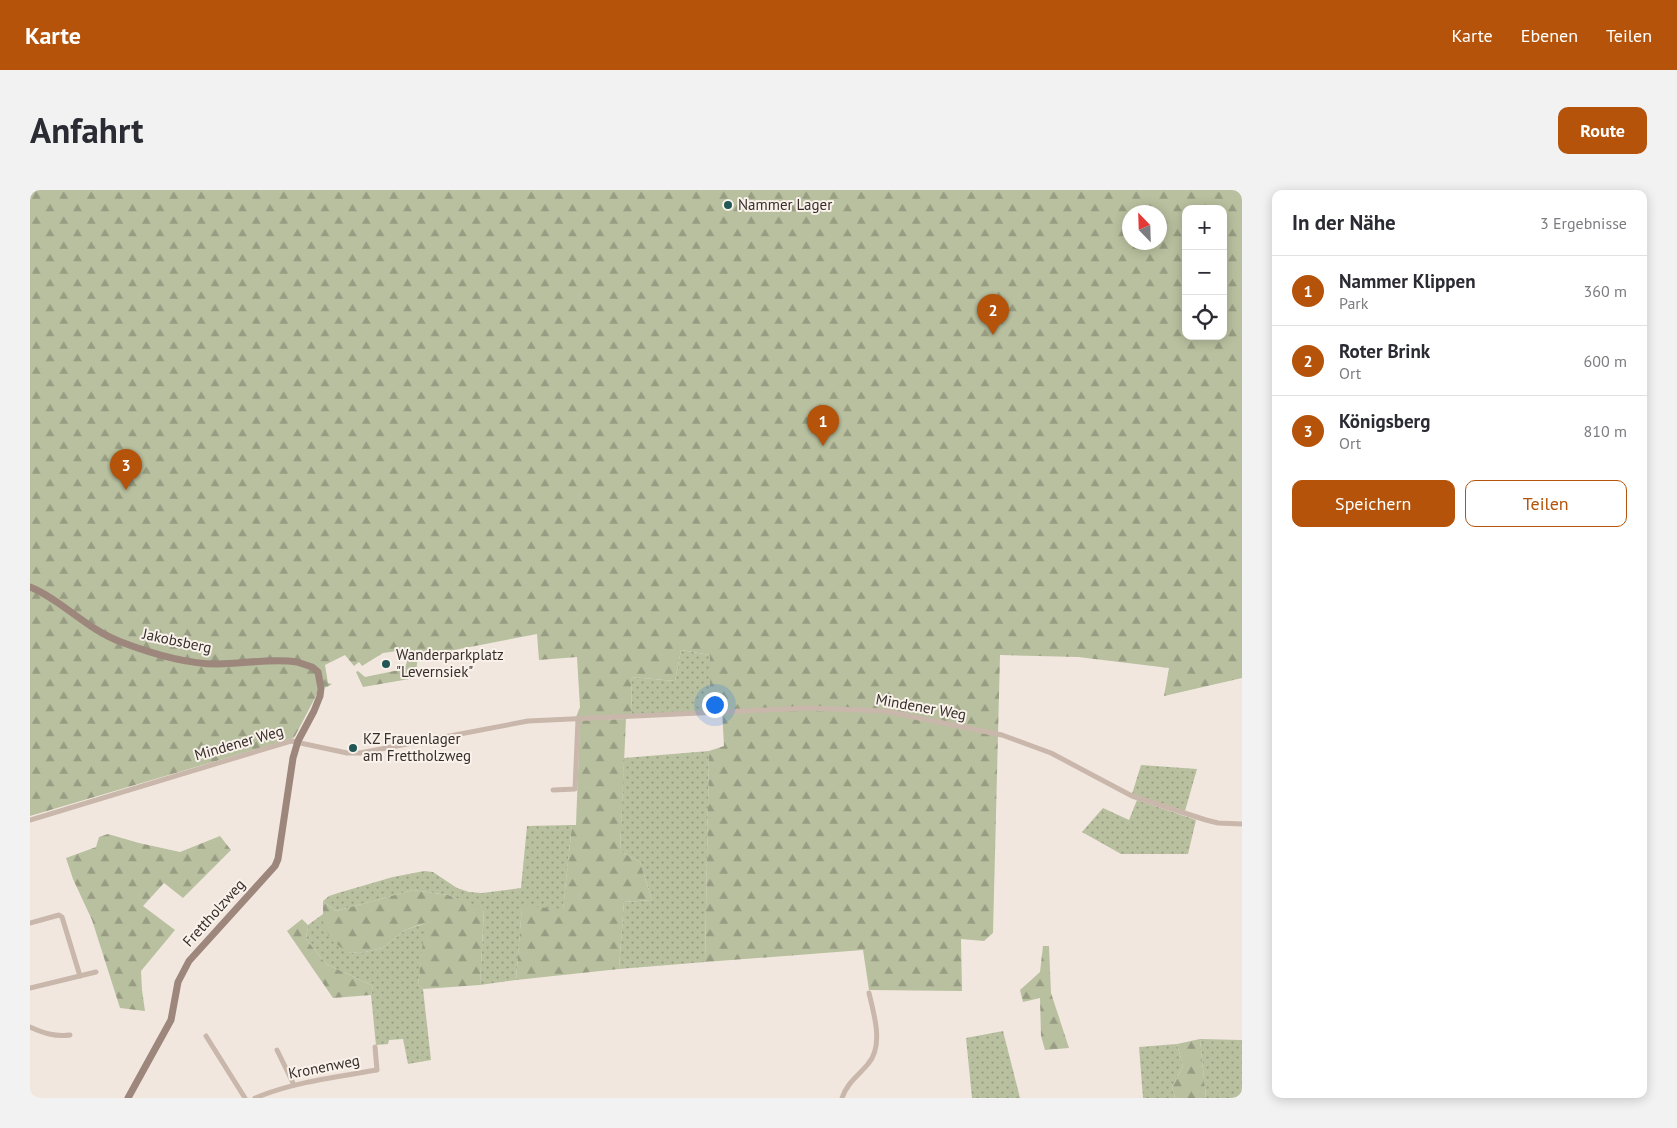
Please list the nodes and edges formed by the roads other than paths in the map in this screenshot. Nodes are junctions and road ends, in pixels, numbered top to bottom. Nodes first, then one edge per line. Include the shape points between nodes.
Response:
1 (30, 586) edge
2 (578, 718) junction
3 (298, 741) junction
4 (552, 790) dead end
5 (30, 820) edge
6 (1242, 824) edge
7 (30, 923) edge
8 (96, 972) dead end
9 (80, 976) junction
10 (30, 988) edge
11 (870, 993) dead end
12 (30, 1027) edge
13 (70, 1035) dead end
14 (206, 1036) dead end
15 (375, 1048) dead end
16 (277, 1050) dead end
17 (294, 1085) junction
18 (128, 1098) edge
19 (245, 1098) edge
20 (255, 1098) edge
21 (842, 1098) edge

1 - 3 street, Jakobsberg via 92,628 136,647 203,663 290,661 312,667 318,672 321,690
2 - 3 street, Mindener Weg via 528,721 360,752 347,753
2 - 4 street via 575,789
2 - 6 street, Mindener Weg via 808,708 885,711 1002,735 1051,754 1132,796 1206,820
3 - 5 street, Mindener Weg via 275,745
3 - 18 street, Frettholzweg via 275,866 190,961 178,982 170,1020
7 - 9 street via 59,915 62,917
8 - 9 street
9 - 10 street
11 - 21 street via 876,1029 875,1051 870,1062 846,1087
12 - 13 street via 47,1034
14 - 19 street
15 - 17 street, Kronenweg via 377,1070
16 - 17 street
17 - 20 street, Kronenweg

